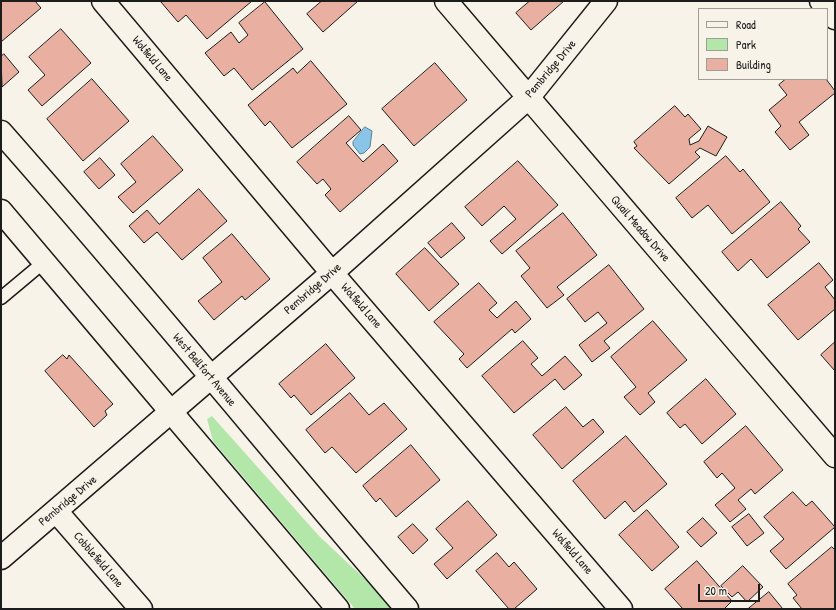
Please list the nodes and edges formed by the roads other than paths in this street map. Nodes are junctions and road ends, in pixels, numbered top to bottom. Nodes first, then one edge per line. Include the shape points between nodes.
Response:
1 (103, 1) edge
2 (446, 1) edge
3 (606, 1) edge
4 (828, 10) edge
5 (835, 18) edge
6 (528, 98) junction
7 (1, 132) edge
8 (1, 211) edge
9 (44, 262) junction
10 (332, 273) junction
11 (1, 298) edge
12 (211, 378) junction
13 (171, 413) junction
14 (835, 456) edge
15 (56, 511) junction
16 (1, 558) edge
17 (141, 609) edge
18 (338, 609) edge
19 (407, 609) edge
20 (621, 609) edge

1 - 10 street, Wolfield Lane
2 - 6 street, Quail Meadow Drive
3 - 6 street, Pembridge Drive
4 - 5 street
6 - 10 street, Pembridge Drive
6 - 14 street, Quail Meadow Drive
7 - 12 street, West Bellfort Avenue via 85,227
8 - 9 street
9 - 11 lane
9 - 13 street
10 - 12 street, Pembridge Drive
10 - 20 street, Wolfield Lane
12 - 13 street, Pembridge Drive
12 - 19 street, West Bellfort Avenue
13 - 15 street, Pembridge Drive
13 - 18 street
15 - 16 street, Pembridge Drive
15 - 17 street, Cobblefield Lane

